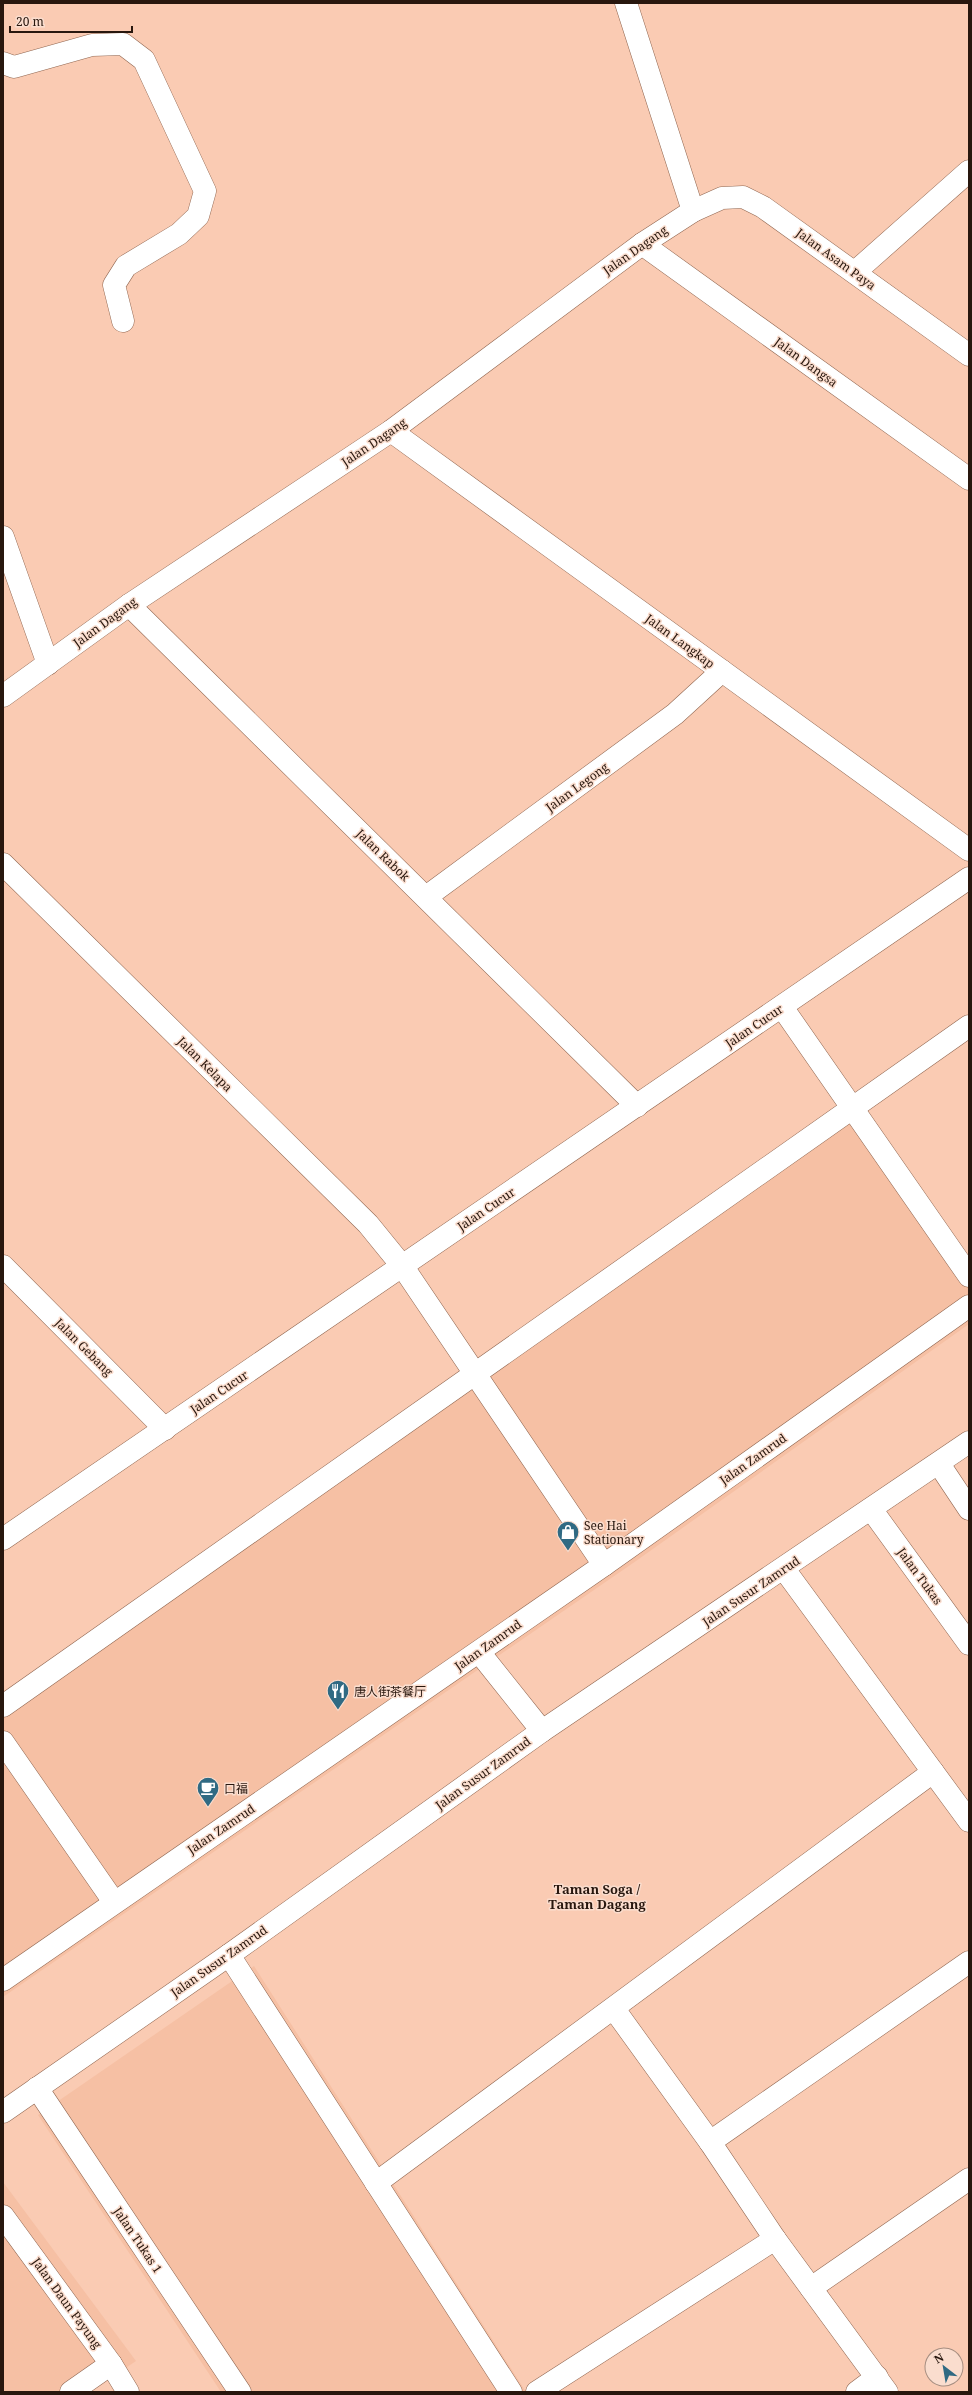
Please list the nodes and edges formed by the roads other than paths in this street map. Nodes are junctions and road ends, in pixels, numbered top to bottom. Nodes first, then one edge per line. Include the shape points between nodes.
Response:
1 (626, 3) edge
2 (3, 63) edge
3 (969, 171) edge
4 (694, 211) junction
5 (642, 244) junction
6 (855, 272) junction
7 (123, 321) dead end
8 (969, 355) edge
9 (391, 431) junction
10 (969, 479) edge
11 (3, 537) edge
12 (129, 605) junction
13 (48, 664) junction
14 (722, 671) junction
15 (3, 696) edge
16 (969, 850) edge
17 (3, 864) edge
18 (969, 878) edge
19 (426, 897) junction
20 (782, 1007) junction
21 (969, 1026) edge
22 (637, 1106) junction
23 (853, 1108) junction
24 (3, 1266) edge
25 (403, 1267) junction
26 (969, 1276) edge
27 (969, 1306) edge
28 (474, 1372) junction
29 (164, 1428) junction
30 (969, 1442) edge
31 (939, 1464) junction
32 (871, 1509) junction
33 (969, 1509) edge
34 (3, 1539) edge
35 (604, 1565) junction
36 (784, 1570) junction
37 (969, 1644) edge
38 (479, 1652) junction
39 (3, 1706) edge
40 (542, 1731) junction
41 (3, 1742) edge
42 (933, 1772) junction
43 (969, 1821) edge
44 (114, 1902) junction
45 (229, 1955) junction
46 (969, 1962) edge
47 (3, 1980) edge
48 (614, 2009) junction
49 (36, 2088) junction
50 (3, 2112) edge
51 (710, 2142) junction
52 (969, 2179) edge
53 (376, 2182) junction
54 (3, 2216) edge
55 (775, 2239) junction
56 (811, 2288) junction
57 (112, 2364) junction
58 (882, 2385) edge
59 (71, 2392) edge
60 (128, 2392) edge
61 (240, 2392) edge
62 (511, 2392) edge
63 (538, 2392) edge
64 (857, 2392) edge

1 - 4 street
2 - 7 street via 14,67 92,45 123,44 144,60 202,184 205,191 198,216 179,234 126,266 114,285
3 - 6 street
4 - 5 street, Jalan Dagang
4 - 6 street, Jalan Asam Paya via 722,198 743,197 763,207
5 - 9 street, Jalan Dagang
5 - 10 street, Jalan Dangsa
6 - 8 street, Jalan Asam Paya
9 - 12 street, Jalan Dagang
9 - 14 street, Jalan Langkap
11 - 13 street
12 - 13 street, Jalan Dagang
12 - 19 street, Jalan Rabok
13 - 15 street, Jalan Dagang
14 - 16 street, Jalan Langkap
14 - 19 street, Jalan Legong via 675,714
17 - 25 street, Jalan Kelapa via 368,1224
18 - 20 street, Jalan Cucur
19 - 22 street, Jalan Rabok
20 - 22 street, Jalan Cucur
20 - 23 street
21 - 23 street
22 - 25 street, Jalan Cucur
23 - 26 street
23 - 28 street
24 - 29 street, Jalan Gebang
25 - 28 street, Jalan Kelapa
25 - 29 street, Jalan Cucur
27 - 35 street, Jalan Zamrud
28 - 35 street, Jalan Kelapa
28 - 39 street
29 - 34 street, Jalan Cucur
30 - 31 street, Jalan Susur Zamrud
31 - 32 street, Jalan Susur Zamrud
31 - 33 street
32 - 36 street, Jalan Susur Zamrud
32 - 37 street, Jalan Tukas
35 - 38 street, Jalan Zamrud
36 - 40 street, Jalan Susur Zamrud
36 - 42 street
38 - 40 street
38 - 44 street, Jalan Zamrud
40 - 45 street, Jalan Susur Zamrud
41 - 44 street
42 - 43 street
42 - 48 street
44 - 47 street, Jalan Zamrud
45 - 49 street, Jalan Susur Zamrud
45 - 53 street
46 - 51 street
48 - 51 street
48 - 53 street
49 - 50 street, Jalan Susur Zamrud
49 - 61 street, Jalan Tukas 1
51 - 55 street
52 - 56 street
53 - 62 street
54 - 57 street, Jalan Daun Payung
55 - 56 street
55 - 63 street
56 - 58 street
57 - 59 street
57 - 60 street, Jalan Daun Payung
58 - 64 street

